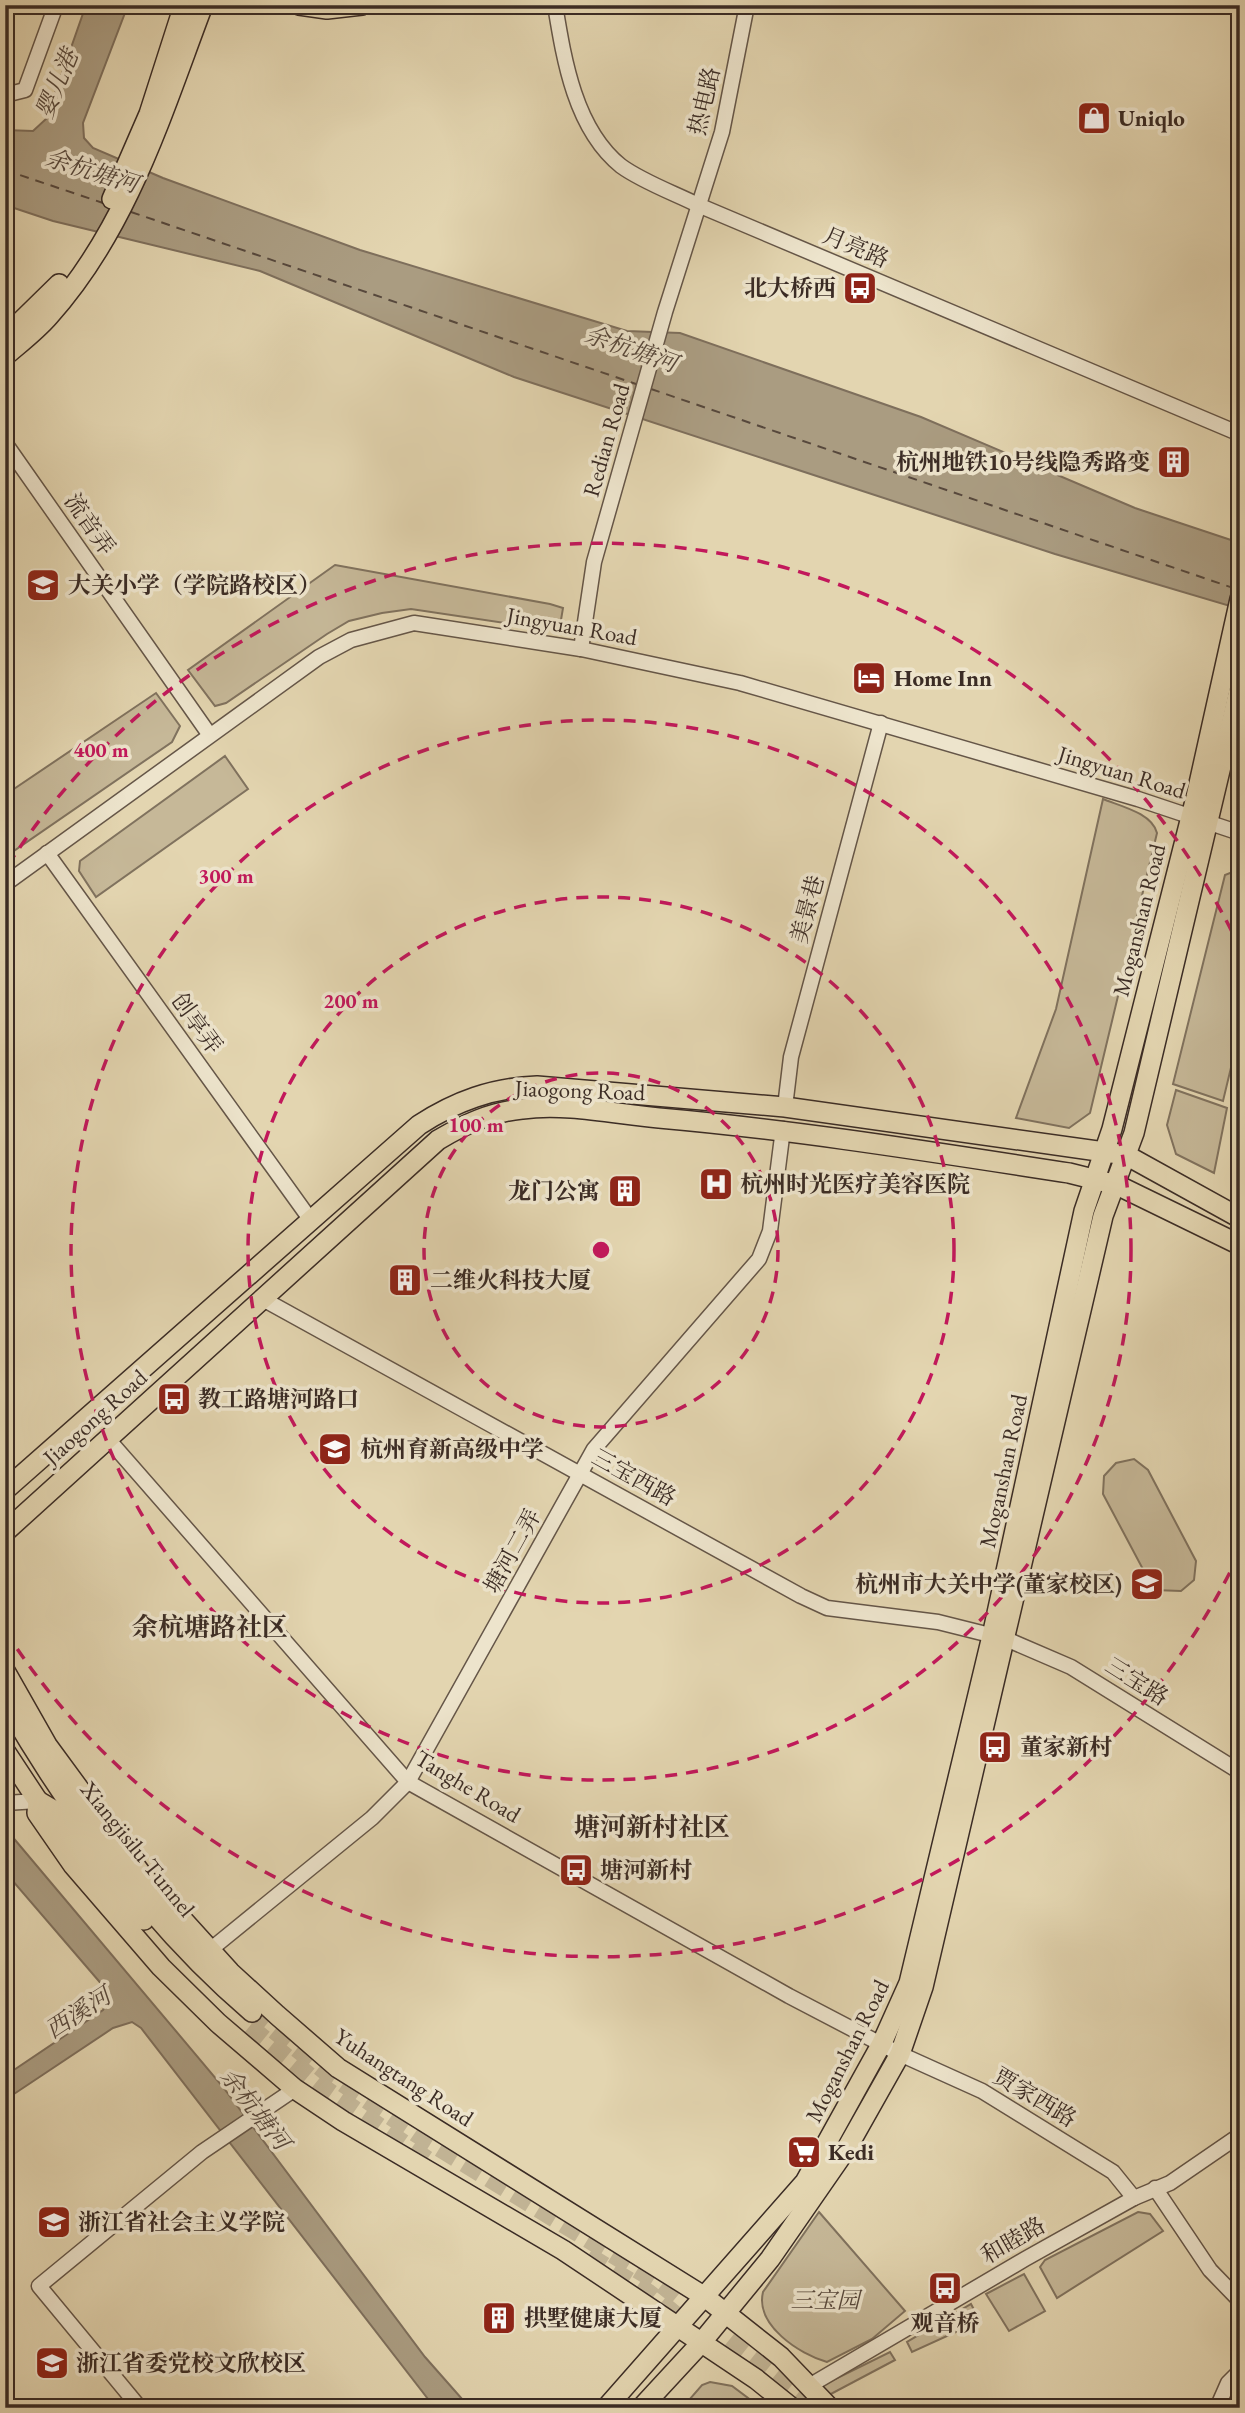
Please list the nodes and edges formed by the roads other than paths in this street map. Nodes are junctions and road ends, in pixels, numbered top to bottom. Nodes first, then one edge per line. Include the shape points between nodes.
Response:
1 (56, 5) edge
2 (184, 5) edge
3 (203, 5) edge
4 (299, 5) edge
5 (362, 5) edge
6 (555, 5) edge
7 (747, 5) edge
8 (5, 95) edge
9 (154, 117) junction
10 (698, 205) junction
11 (69, 282) junction
12 (5, 337) edge
13 (5, 356) edge
14 (1240, 434) edge
15 (5, 443) edge
16 (1240, 599) edge
17 (580, 649) junction
18 (1240, 686) edge
19 (881, 723) junction
20 (209, 734) junction
21 (1197, 819) junction
22 (1240, 833) edge
23 (47, 853) junction
24 (5, 884) edge
25 (785, 1107) junction
26 (783, 1129) junction
27 (1102, 1154) junction
28 (1126, 1155) junction
29 (1095, 1178) junction
30 (1117, 1185) junction
31 (1240, 1218) edge
32 (310, 1219) junction
33 (1240, 1245) edge
34 (261, 1298) junction
35 (108, 1439) junction
36 (581, 1473) junction
37 (5, 1489) edge
38 (5, 1532) edge
39 (999, 1637) junction
40 (5, 1671) edge
41 (5, 1701) edge
42 (8, 1755) edge
43 (1240, 1772) edge
44 (408, 1782) junction
45 (5, 1783) edge
46 (38, 1801) junction
47 (5, 1803) edge
48 (209, 1950) junction
49 (882, 2043) junction
50 (900, 2054) junction
51 (295, 2089) junction
52 (1240, 2135) edge
53 (1155, 2188) junction
54 (1134, 2198) junction
55 (705, 2297) junction
56 (1240, 2301) edge
57 (725, 2311) junction
58 (678, 2326) junction
59 (701, 2343) junction
60 (1240, 2371) edge
61 (809, 2386) junction
62 (139, 2408) edge
63 (606, 2408) edge
64 (641, 2408) edge
65 (792, 2408) edge
66 (830, 2408) edge
67 (1217, 2408) edge

1 - 8 street via 25,90
2 - 9 main road
3 - 9 main road
4 - 5 main road via 327,9
6 - 10 street, 月亮路 via 562,50 596,139 622,166
7 - 10 street, 热电路 via 722,131
9 - 11 main road via 121,211
10 - 14 street, 月亮路
10 - 17 street, Redian Road via 594,562
11 - 12 main road
11 - 13 main road via 47,318
15 - 20 street, 流音弄
16 - 21 main road, Moganshan Road
17 - 19 street, Jingyuan Road via 740,683
17 - 20 street, Jingyuan Road via 436,625 390,628 318,657
18 - 21 main road, Moganshan Road
19 - 21 street, Jingyuan Road
19 - 25 street, 美景巷 via 790,1057
20 - 23 street, Jingyuan Road
21 - 22 street, Jingyuan Road
21 - 27 main road, Moganshan Road
21 - 28 main road, Moganshan Road
23 - 24 street, Jingyuan Road
23 - 32 street, 创享弄
25 - 27 main road, Jiaogong Road
25 - 32 main road, Jiaogong Road via 537,1086 498,1089 473,1096 419,1125
26 - 29 main road, Jiaogong Road
26 - 34 main road, Jiaogong Road via 564,1110 524,1108 492,1114 438,1140
26 - 36 street, 塘河二弄 via 770,1231 759,1259 594,1449
27 - 28 main road, Jiaogong Road
27 - 29 main road, Moganshan Road
28 - 30 main road, Moganshan Road
28 - 31 main road
29 - 30 main road, Jiaogong Road
29 - 39 main road, Moganshan Road via 1084,1211
30 - 33 main road, Jiaogong Road
30 - 39 main road, Moganshan Road via 1103,1216
32 - 37 main road, Jiaogong Road
34 - 35 main road, Jiaogong Road
34 - 36 street, 三宝西路
35 - 38 main road, Jiaogong Road
35 - 44 street, Tanghe Road
36 - 39 street, 三宝西路 via 827,1608 938,1622
36 - 44 street, 塘河二弄
39 - 43 street, 三宝路 via 1071,1667
39 - 49 main road, Moganshan Road via 909,1983
39 - 50 main road, Moganshan Road via 943,1913
40 - 48 main road, Yuhangtang Road via 47,1745 83,1795 143,1876
41 - 46 main road, Xiangjisilu Tunnel via 63,1796 143,1902 249,2018 126,1902 55,1811
42 - 45 street
42 - 46 main road
44 - 48 street, 塘河二弄 via 372,1818
44 - 49 street, Tanghe Road via 789,1996
46 - 47 street
46 - 51 main road via 37,1813 114,1914 218,2023
48 - 55 main road, Yuhangtang Road via 338,2068
49 - 50 street, Tanghe Road
49 - 55 main road, Moganshan Road via 805,2182
50 - 54 street, 贾家西路 via 1015,2111 1114,2172
50 - 57 main road, Moganshan Road via 847,2148 770,2259
51 - 58 main road via 563,2249
51 - 62 street via 217,2142 39,2286
52 - 53 street, 和睦路 via 1170,2183
53 - 54 street, 和睦路
53 - 56 street via 1210,2270
54 - 61 street, 和睦路
55 - 57 main road, Yuhangtang Road
55 - 58 main road, Moganshan Road
57 - 59 main road, Moganshan Road
57 - 61 main road, Yuhangtang Road
58 - 59 main road
58 - 63 main road, Moganshan Road
59 - 64 main road, Moganshan Road
59 - 65 main road
60 - 67 street via 1228,2383
61 - 66 main road, Yuhangtang Road

